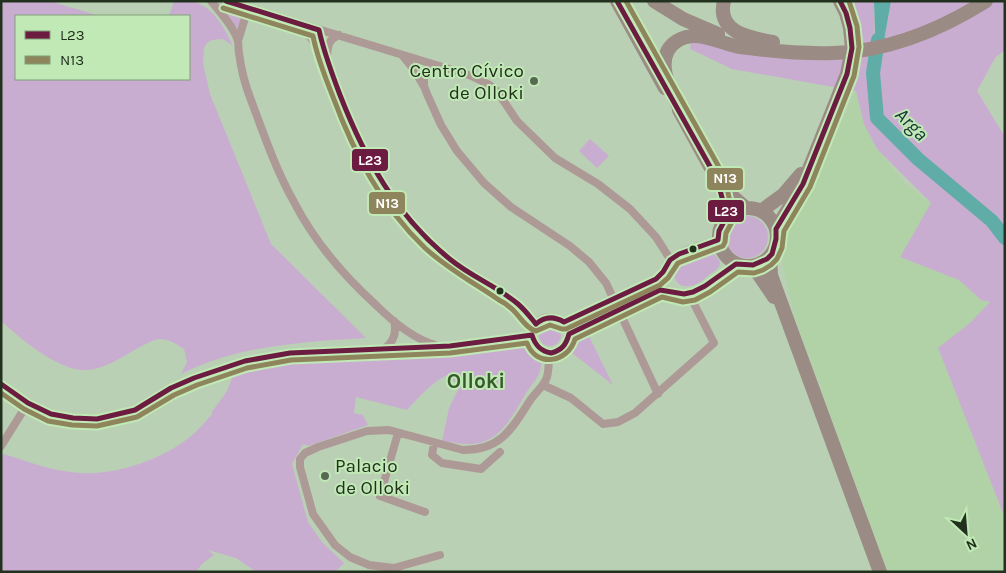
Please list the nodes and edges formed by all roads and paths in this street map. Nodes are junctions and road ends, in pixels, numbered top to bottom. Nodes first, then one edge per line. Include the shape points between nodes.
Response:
1 (211, 1) edge
2 (225, 1) edge
3 (617, 1) edge
4 (654, 1) edge
5 (724, 1) edge
6 (834, 1) edge
7 (840, 1) edge
8 (986, 1) edge
9 (257, 10) junction
10 (293, 22) junction
11 (850, 28) junction
12 (320, 30) junction
13 (339, 35) junction
14 (238, 41) junction
15 (764, 49) junction
16 (827, 53) junction
17 (402, 54) junction
18 (326, 60) junction
19 (435, 65) junction
20 (424, 86) junction
21 (683, 116) junction
22 (810, 164) junction
23 (718, 179) junction
24 (746, 208) junction
25 (761, 211) junction
26 (727, 216) junction
27 (776, 229) junction
28 (718, 240) junction
29 (770, 256) junction
30 (670, 259) junction
31 (736, 264) junction
32 (753, 266) junction
33 (666, 270) junction
34 (673, 291) junction
35 (689, 294) junction
36 (613, 300) junction
37 (783, 309) junction
38 (618, 310) junction
39 (394, 321) junction
40 (564, 322) junction
41 (536, 324) junction
42 (568, 334) junction
43 (532, 336) junction
44 (439, 347) junction
45 (384, 349) junction
46 (549, 353) junction
47 (1, 384) edge
48 (544, 385) junction
49 (658, 394) junction
50 (28, 403) junction
51 (398, 432) junction
52 (434, 443) junction
53 (1, 446) edge
54 (500, 452) dead end
55 (425, 512) dead end
56 (440, 556) dead end
57 (880, 572) edge

1 - 14 street via 226,18
2 - 9 street
3 - 21 highway
4 - 15 highway via 713,32
5 - 16 highway via 723,13 733,30 749,37
6 - 11 highway
7 - 11 highway
8 - 16 highway via 935,30 900,42 861,51
9 - 10 street
9 - 14 street via 245,18
10 - 12 street
10 - 18 street via 310,37
11 - 22 highway via 852,48 848,74
12 - 13 street
12 - 18 street
13 - 17 street
13 - 18 street via 328,44
14 - 39 street via 242,74 250,99 294,202 332,260
15 - 16 highway
15 - 21 highway via 738,47 692,36 677,41 665,62 666,78
17 - 19 street
17 - 20 street
18 - 41 street via 362,149 376,176 398,206 439,250 515,302
19 - 20 street via 424,75
19 - 30 street via 469,75 498,91 517,121 541,146 630,209 656,237
20 - 36 street via 457,151 484,183 511,207 548,230 589,262 606,283
21 - 23 highway
22 - 25 highway via 783,195
22 - 27 highway
23 - 24 highway
23 - 26 highway
24 - 25 highway
24 - 26 highway
25 - 27 highway via 768,215
26 - 28 highway
27 - 29 highway via 776,243
28 - 30 street
28 - 31 highway via 724,254
29 - 32 highway
29 - 37 highway via 771,275
30 - 33 street
31 - 32 highway
31 - 35 street
32 - 37 highway
33 - 34 street via 666,280
33 - 36 street via 656,279
34 - 35 street
34 - 38 street via 660,290
35 - 49 street via 714,343
36 - 38 street
36 - 40 street
37 - 57 highway
38 - 42 street
38 - 49 street
39 - 44 street via 410,334
39 - 45 street via 394,338
40 - 41 street via 553,317
40 - 42 street
41 - 43 street
42 - 46 street via 561,350
43 - 44 street
43 - 46 street via 539,350
44 - 45 street
45 - 50 street via 290,352 245,360 171,388 135,410 97,419 51,414
46 - 48 street
47 - 50 street
48 - 49 street via 571,398 603,424 626,418
48 - 52 street via 512,429 487,447 463,450
50 - 53 street
51 - 52 street
51 - 55 street via 380,496
51 - 56 street via 367,431 305,453 300,458 300,467 312,514 335,545 350,557 369,565 394,568
52 - 54 street via 432,455 442,463 481,469

